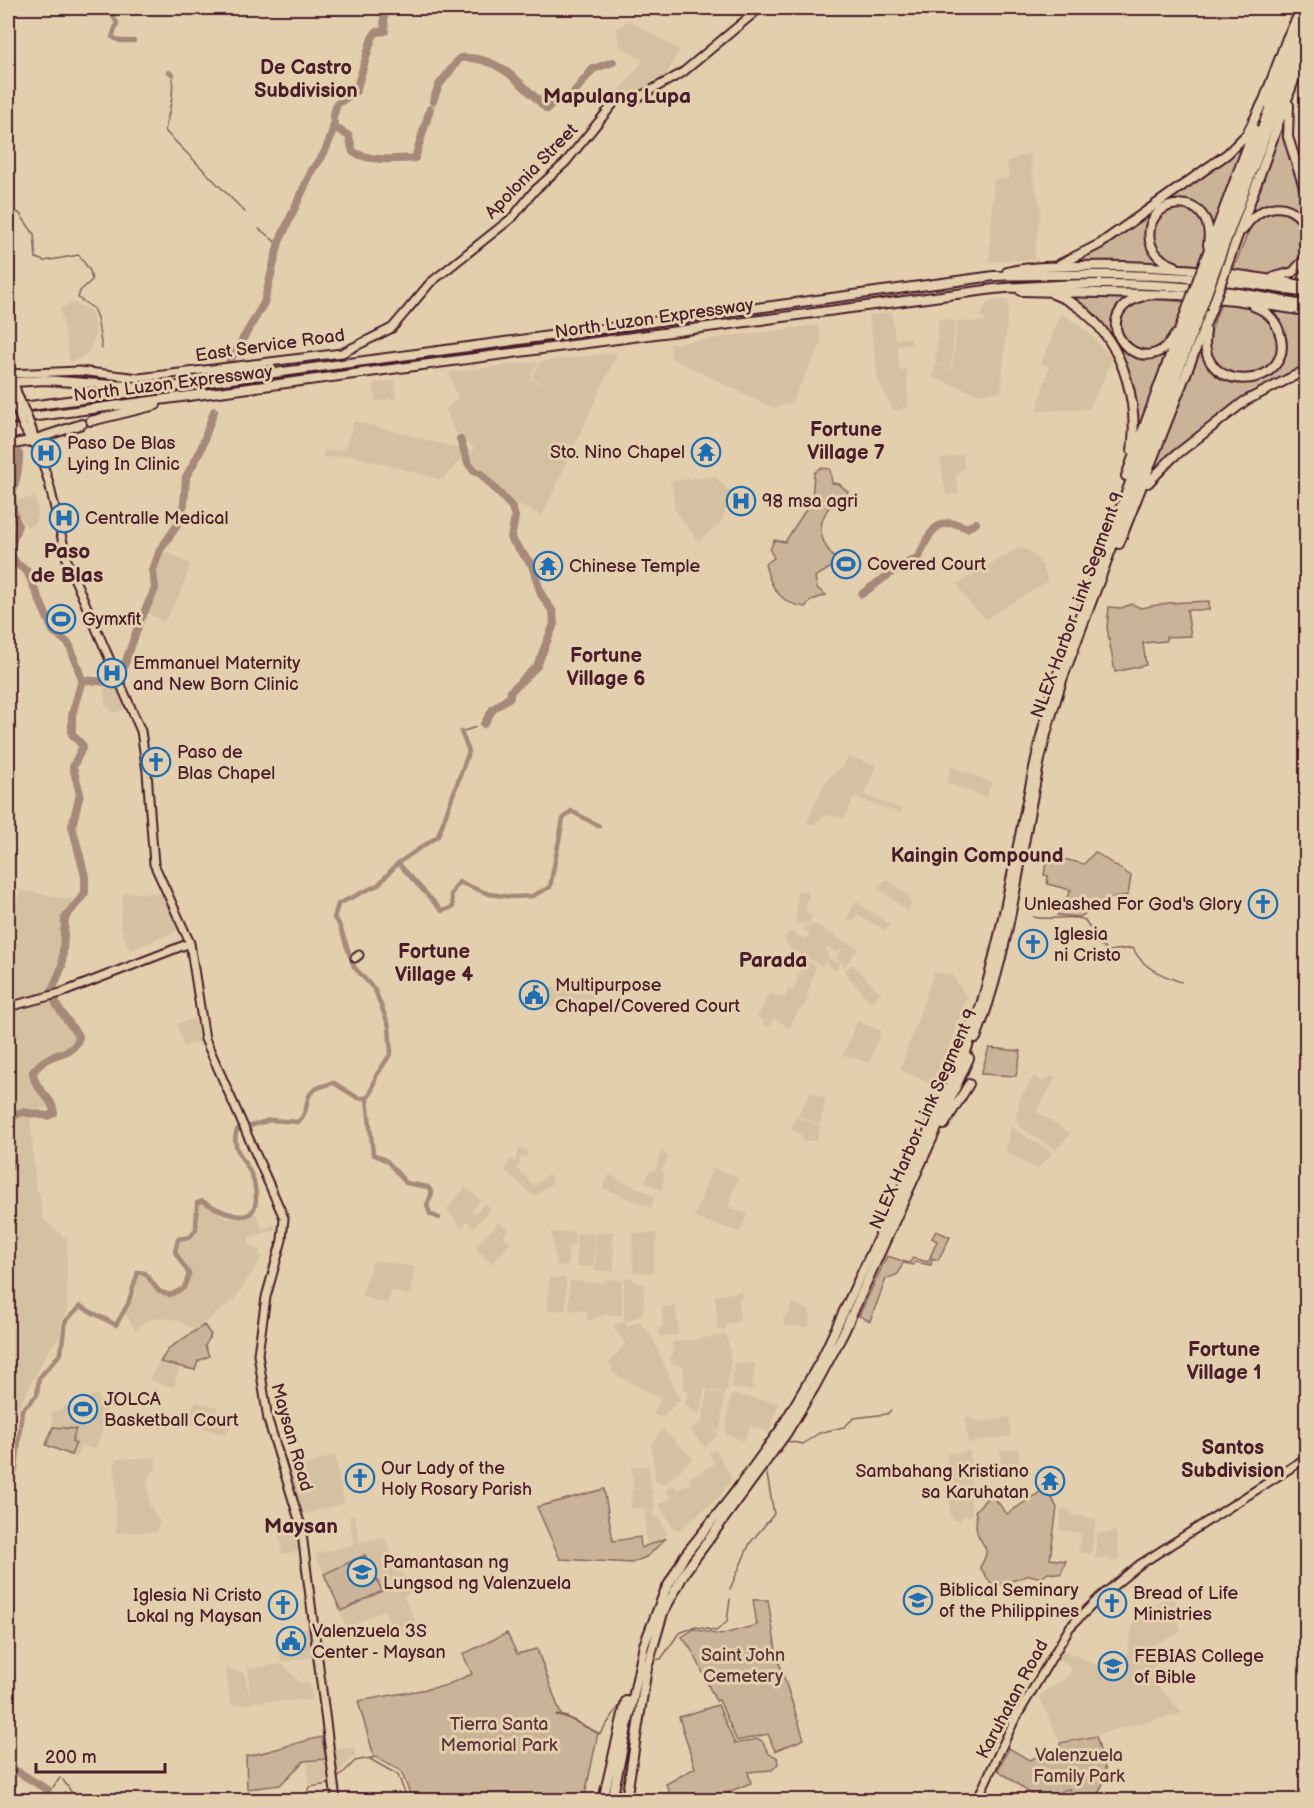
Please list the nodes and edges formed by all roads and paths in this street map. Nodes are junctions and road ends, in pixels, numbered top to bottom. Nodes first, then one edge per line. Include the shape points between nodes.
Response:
1 (760, 8) edge
2 (1304, 8) edge
3 (1306, 26) edge
4 (1306, 47) edge
5 (1300, 64) junction
6 (1264, 100) junction
7 (1306, 194) edge
8 (1306, 226) edge
9 (493, 233) joint
10 (1236, 242) junction
11 (1306, 258) edge
12 (1210, 260) junction
13 (1047, 267) junction
14 (1188, 269) junction
15 (994, 276) junction
16 (1260, 277) junction
17 (1306, 286) edge
18 (994, 289) junction
19 (1031, 291) junction
20 (1306, 293) edge
21 (1155, 294) junction
22 (1235, 300) junction
23 (1306, 306) edge
24 (1195, 307) junction
25 (1211, 308) junction
26 (1306, 311) edge
27 (8, 361) edge
28 (1306, 370) edge
29 (10, 380) edge
30 (171, 387) junction
31 (189, 397) junction
32 (8, 409) edge
33 (8, 420) edge
34 (91, 421) dead end
35 (82, 424) dead end
36 (34, 442) junction
37 (8, 445) edge
38 (1129, 466) junction
39 (1142, 491) junction
40 (1093, 574) junction
41 (1095, 596) junction
42 (999, 939) junction
43 (190, 942) junction
44 (8, 1007) edge
45 (940, 1083) dead end
46 (969, 1084) dead end
47 (922, 1162) junction
48 (1306, 1458) edge
49 (644, 1645) junction
50 (336, 1800) edge
51 (603, 1800) edge
52 (612, 1800) edge
53 (626, 1800) edge
54 (977, 1800) edge

1 - 9 main road, Apolonia Street via 682,73 635,99 618,98 565,163
2 - 6 highway via 1287,38
2 - 12 highway
3 - 12 highway
4 - 5 highway
5 - 7 highway via 1287,119 1292,153
5 - 10 highway
6 - 12 highway
6 - 13 highway via 1247,134 1227,154 1087,252
8 - 10 highway via 1288,209 1263,209 1252,217
9 - 29 main road, East Service Road via 430,283 392,328 342,353 140,378 79,371
10 - 25 highway, bridge
11 - 16 highway via 1300,267 1284,276
12 - 14 highway via 1208,223 1202,214 1184,204 1166,207 1150,227 1152,247 1166,262
12 - 24 highway, bridge
12 - 24 highway, bridge
13 - 14 highway
13 - 15 highway
14 - 16 highway
15 - 20 highway, North Luzon Expressway via 1162,274
15 - 30 highway, North Luzon Expressway
16 - 17 highway
18 - 19 highway
18 - 23 highway, North Luzon Expressway via 1160,285
18 - 31 highway, North Luzon Expressway
19 - 21 highway
19 - 38 highway via 1053,294 1081,306 1106,336 1132,401 1134,434
21 - 22 highway
21 - 24 highway via 1128,302 1118,315 1117,334 1132,352 1147,355 1162,350
22 - 25 highway via 1263,310 1281,334 1278,360 1256,378 1235,379 1213,365 1206,345
22 - 26 highway
24 - 38 highway
24 - 40 highway, NLEX Harbor Link Segment 9
24 - 41 highway, NLEX Harbor Link Segment 9
25 - 39 highway
27 - 29 main road, Maysan Road
28 - 39 highway via 1229,412 1163,466
29 - 30 highway
29 - 36 main road, Maysan Road, bridge
30 - 32 highway, North Luzon Expressway
31 - 33 highway, North Luzon Expressway
31 - 34 highway
35 - 36 highway
36 - 37 highway
36 - 43 main road, Maysan Road via 49,483 68,564 138,723 154,864
38 - 40 highway
39 - 41 highway
40 - 42 highway, NLEX Harbor Link Segment 9 via 1039,739
41 - 47 highway, NLEX Harbor Link Segment 9 via 1044,741 1005,941 986,1013
42 - 45 highway via 965,1038
42 - 49 highway, NLEX Harbor Link Segment 9 via 967,1049 836,1332 780,1430 680,1563
43 - 44 main road via 61,993
43 - 50 main road, Maysan Road via 201,1026 284,1218 258,1354 268,1420 301,1526
46 - 47 highway
47 - 53 highway, NLEX Harbor Link Segment 9 via 814,1388 786,1434 685,1572 663,1613 647,1668
48 - 54 main road, Karuhatan Road via 1139,1565 1081,1616 1061,1639 1026,1699
49 - 51 highway via 631,1681
49 - 52 highway

